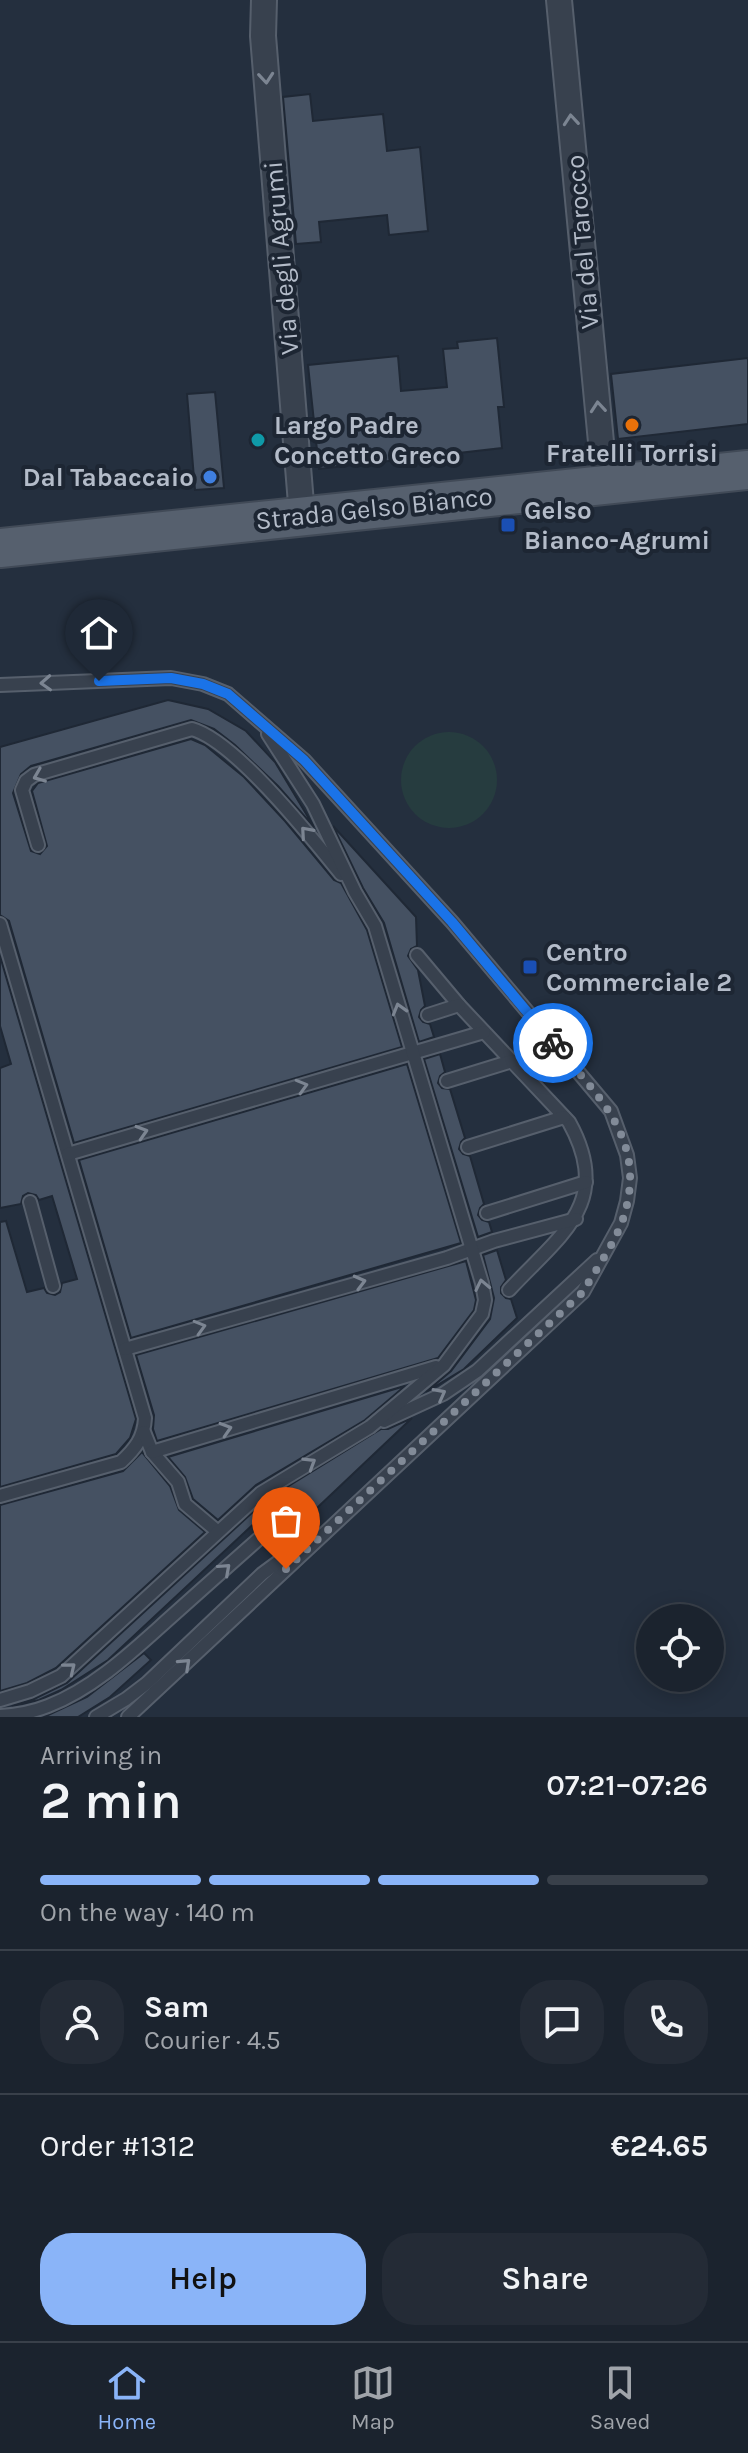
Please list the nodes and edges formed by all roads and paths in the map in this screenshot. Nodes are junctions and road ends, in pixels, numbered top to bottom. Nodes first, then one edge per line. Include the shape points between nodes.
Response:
1 (264, 0) edge
2 (559, 0) edge
3 (748, 470) edge
4 (605, 484) junction
5 (302, 516) junction
6 (0, 548) edge
7 (0, 685) edge
8 (256, 717) junction
9 (38, 845) dead end
10 (355, 892) junction
11 (0, 924) edge
12 (417, 955) dead end
13 (0, 961) edge
14 (14, 970) junction
15 (459, 1005) junction
16 (428, 1015) dead end
17 (484, 1032) junction
18 (512, 1061) junction
19 (447, 1081) dead end
20 (564, 1117) junction
21 (468, 1147) dead end
22 (68, 1154) junction
23 (586, 1182) junction
24 (30, 1202) dead end
25 (487, 1213) dead end
26 (576, 1219) junction
27 (604, 1253) junction
28 (53, 1286) dead end
29 (509, 1290) dead end
30 (125, 1349) junction
31 (444, 1365) junction
32 (370, 1427) junction
33 (144, 1432) junction
34 (152, 1452) junction
35 (0, 1496) edge
36 (350, 1509) junction
37 (287, 1514) dead end
38 (217, 1531) junction
39 (0, 1700) edge
40 (0, 1716) edge
41 (96, 1717) edge
42 (128, 1717) edge

1 -> 5 street, Via degli Agrumi
4 -> 2 street, Via del Tarocco
3 - 4 main road, Strada Gelso Bianco
4 - 5 main road, Strada Gelso Bianco
5 - 6 main road, Strada Gelso Bianco
8 -> 7 lane via 228,694 171,678
8 - 10 lane via 298,777
8 - 27 lane via 304,760 452,922 611,1111 630,1178 621,1223
10 -> 9 lane via 259,780 206,733 192,729 26,781 22,790
31 -> 10 lane via 482,1314 482,1283 375,926
11 - 14 lane
12 - 15 lane
13 - 14 lane
14 - 22 lane
15 - 16 lane
15 - 17 lane
17 - 18 lane
22 -> 17 lane
18 - 19 lane
18 - 20 lane
20 - 21 lane
20 - 23 lane via 581,1144
22 - 30 lane
23 - 25 lane
23 - 26 lane
24 - 28 lane
26 - 29 lane
30 -> 26 lane
32 -> 27 lane via 443,1394 477,1371
27 - 36 lane via 583,1292
30 - 33 lane via 145,1418
31 - 32 lane
34 -> 31 lane
38 -> 32 lane via 261,1493
33 - 34 lane
33 - 35 lane via 121,1462
34 - 38 lane via 178,1482 185,1504
36 - 41 lane via 262,1574 126,1699
42 -> 36 lane
40 -> 37 lane via 48,1706 105,1672
39 -> 38 lane via 61,1676

